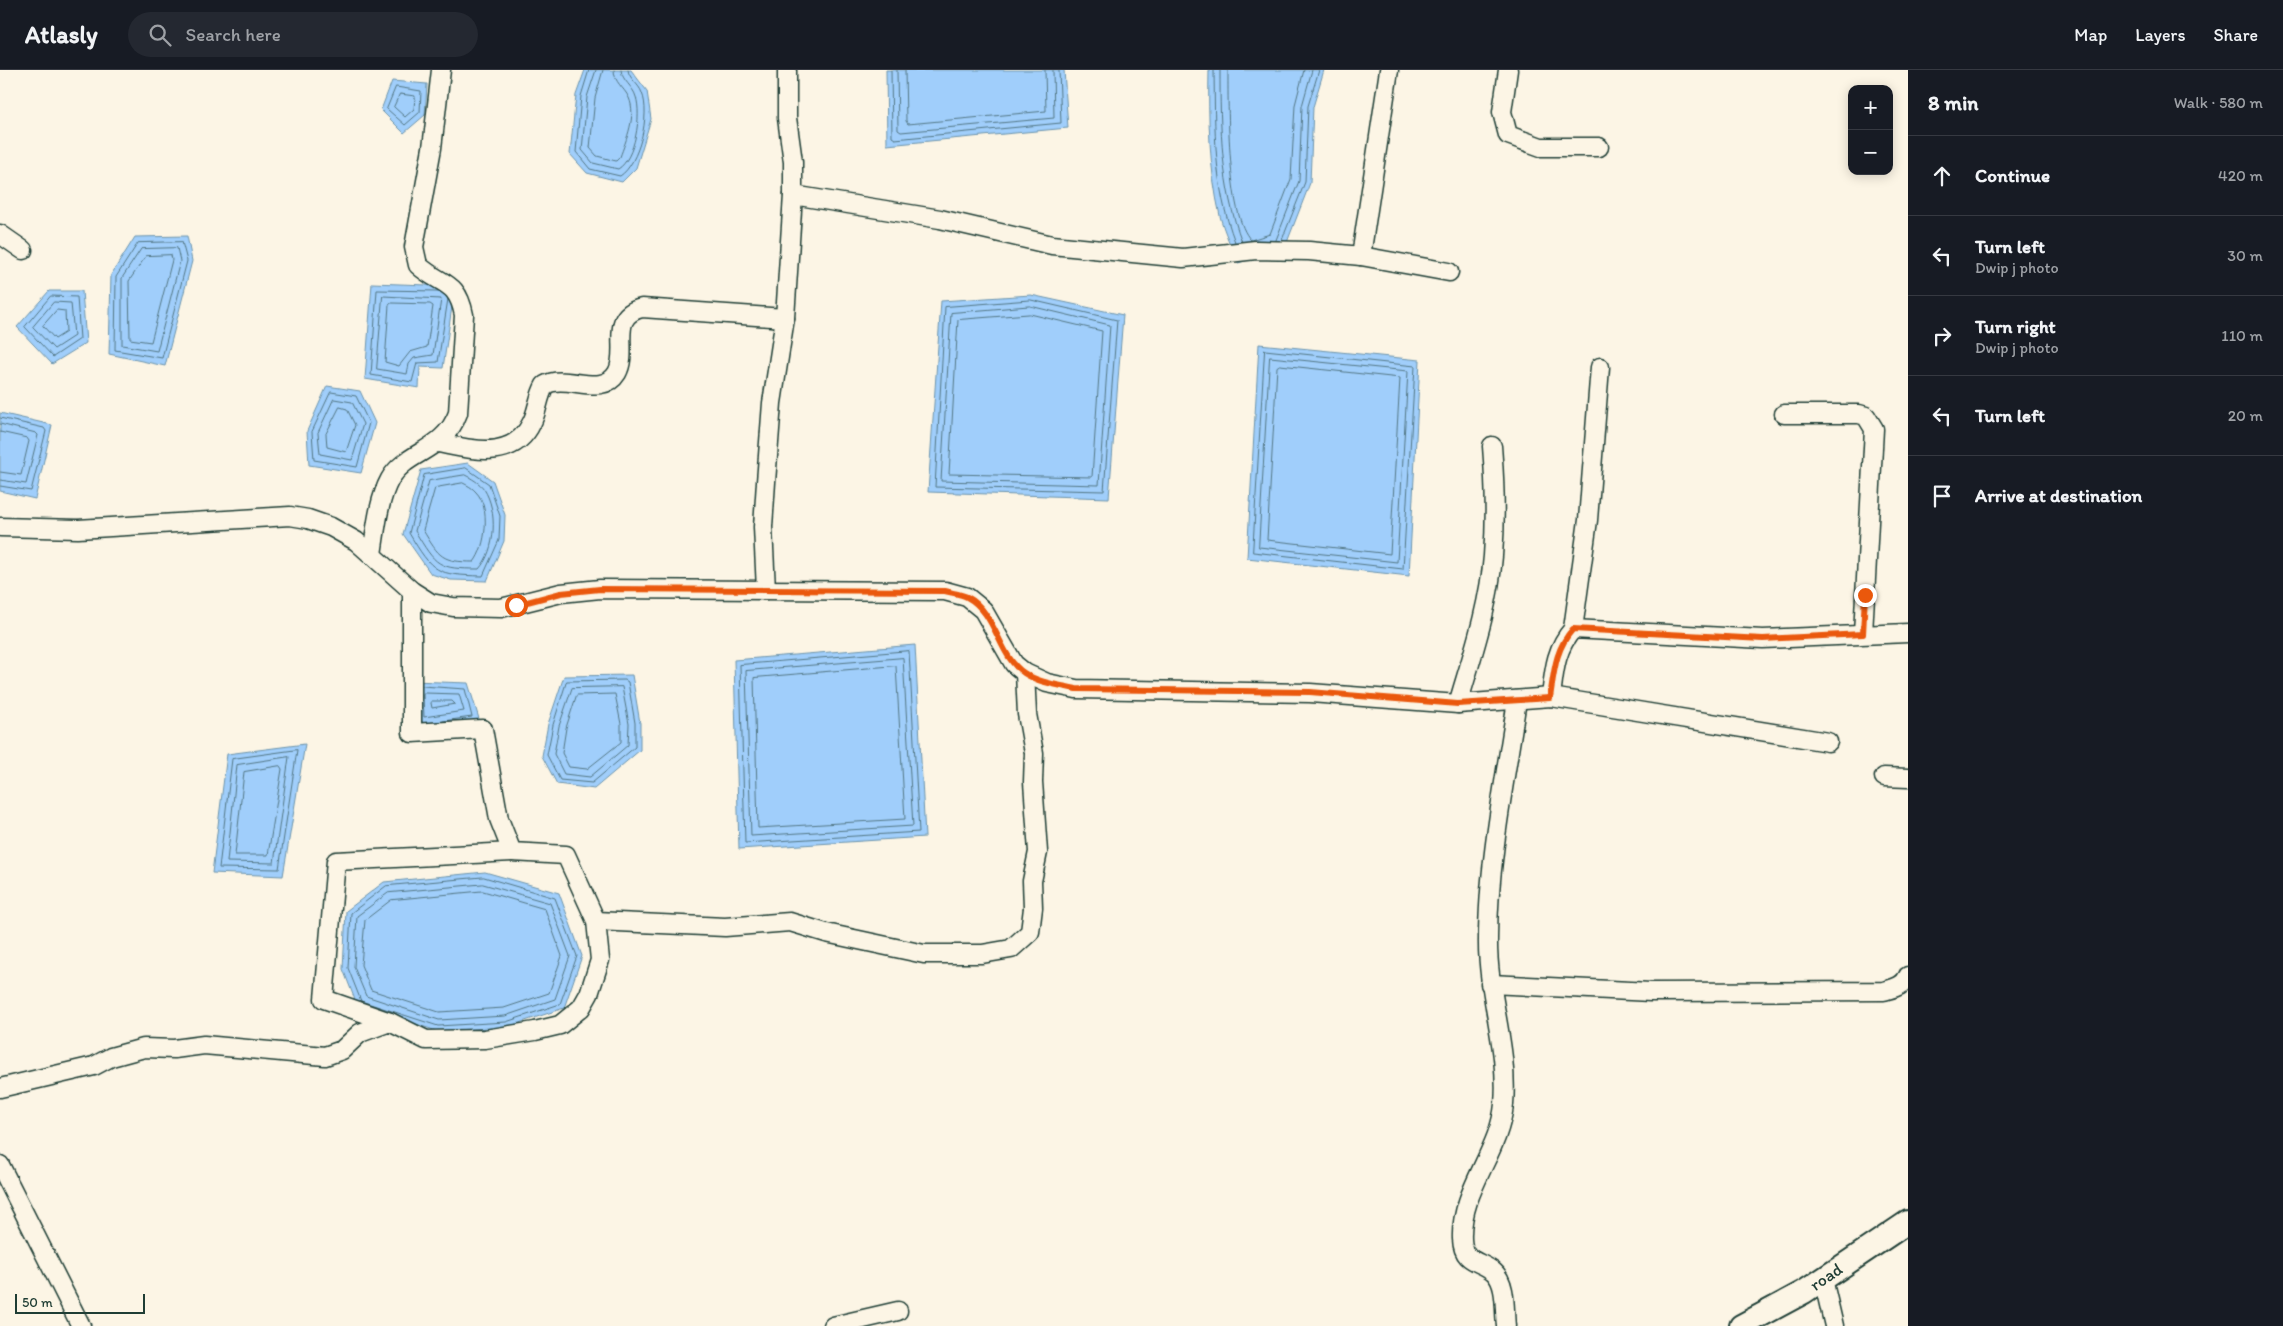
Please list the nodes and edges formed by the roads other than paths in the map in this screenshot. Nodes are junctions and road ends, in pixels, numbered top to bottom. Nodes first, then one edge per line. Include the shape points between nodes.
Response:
1 (441, 70) edge
2 (787, 70) edge
3 (1389, 70) edge
4 (1508, 70) edge
5 (1599, 147) dead end
6 (793, 195) junction
7 (0, 234) edge
8 (23, 250) dead end
9 (1361, 256) junction
10 (1449, 272) dead end
11 (785, 318) junction
12 (1600, 367) dead end
13 (1784, 414) dead end
14 (438, 443) junction
15 (1492, 446) dead end
16 (0, 527) edge
17 (372, 554) junction
18 (766, 590) junction
19 (412, 591) junction
20 (1573, 629) junction
21 (1908, 633) edge
22 (1863, 634) junction
23 (1025, 673) junction
24 (1550, 698) junction
25 (1517, 700) junction
26 (1458, 704) junction
27 (1828, 742) dead end
28 (1884, 777) dead end
29 (1908, 778) edge
30 (512, 852) junction
31 (596, 921) junction
32 (1908, 976) edge
33 (1490, 984) junction
34 (390, 1022) junction
35 (0, 1088) edge
36 (0, 1165) edge
37 (1908, 1222) edge
38 (1823, 1279) junction
39 (898, 1311) dead end
40 (81, 1326) edge
41 (833, 1326) edge
42 (1506, 1326) edge
43 (1741, 1326) edge
44 (1834, 1326) edge

1 - 14 street via 432,148 414,248 418,265 456,291 464,315 458,413 454,427
2 - 6 street
3 - 9 street
4 - 5 street via 1502,112 1508,136 1541,147
6 - 9 street via 940,220 1052,245 1183,258 1256,250 1309,250
6 - 11 street
7 - 8 street
9 - 10 street
11 - 14 street via 642,308 632,310 623,322 618,372 610,380 602,384 556,381 545,385 532,422 522,438 507,448 487,452
11 - 18 street via 771,413 763,526
12 - 20 street via 1588,520
13 - 22 street via 1859,414 1866,416 1874,429
14 - 17 street via 413,458 391,478 383,496
15 - 26 street via 1496,508 1493,558 1483,614
16 - 17 street via 78,529 290,516 331,527
17 - 19 street
18 - 19 street via 600,589 561,593 501,608 453,608 431,604
18 - 23 street via 917,590 945,591 967,597 983,610 1014,664
19 - 30 street via 412,733 483,730 499,819
20 - 22 street via 1763,639
20 - 24 street via 1558,651
21 - 22 street
23 - 26 street via 1047,683 1076,689 1310,692
23 - 31 street via 1034,753 1038,852 1032,880 1030,932 1011,949 982,954 924,954 790,922 726,927
24 - 25 street
24 - 27 street
25 - 26 street
25 - 33 street via 1491,878
28 - 29 street
30 - 31 street via 566,855
30 - 34 street via 336,861 324,999
31 - 34 street via 600,960 589,994 581,1008 560,1024 485,1039 426,1040
32 - 33 street via 1897,987 1884,990 1651,992
33 - 42 street via 1506,1074 1504,1106 1487,1160 1465,1205 1462,1242 1474,1262 1494,1271 1501,1283
34 - 35 street via 360,1033 342,1050 325,1056 204,1045 144,1048 94,1066
36 - 40 street
37 - 38 main road, road
38 - 43 main road, road
38 - 44 street
39 - 41 street

